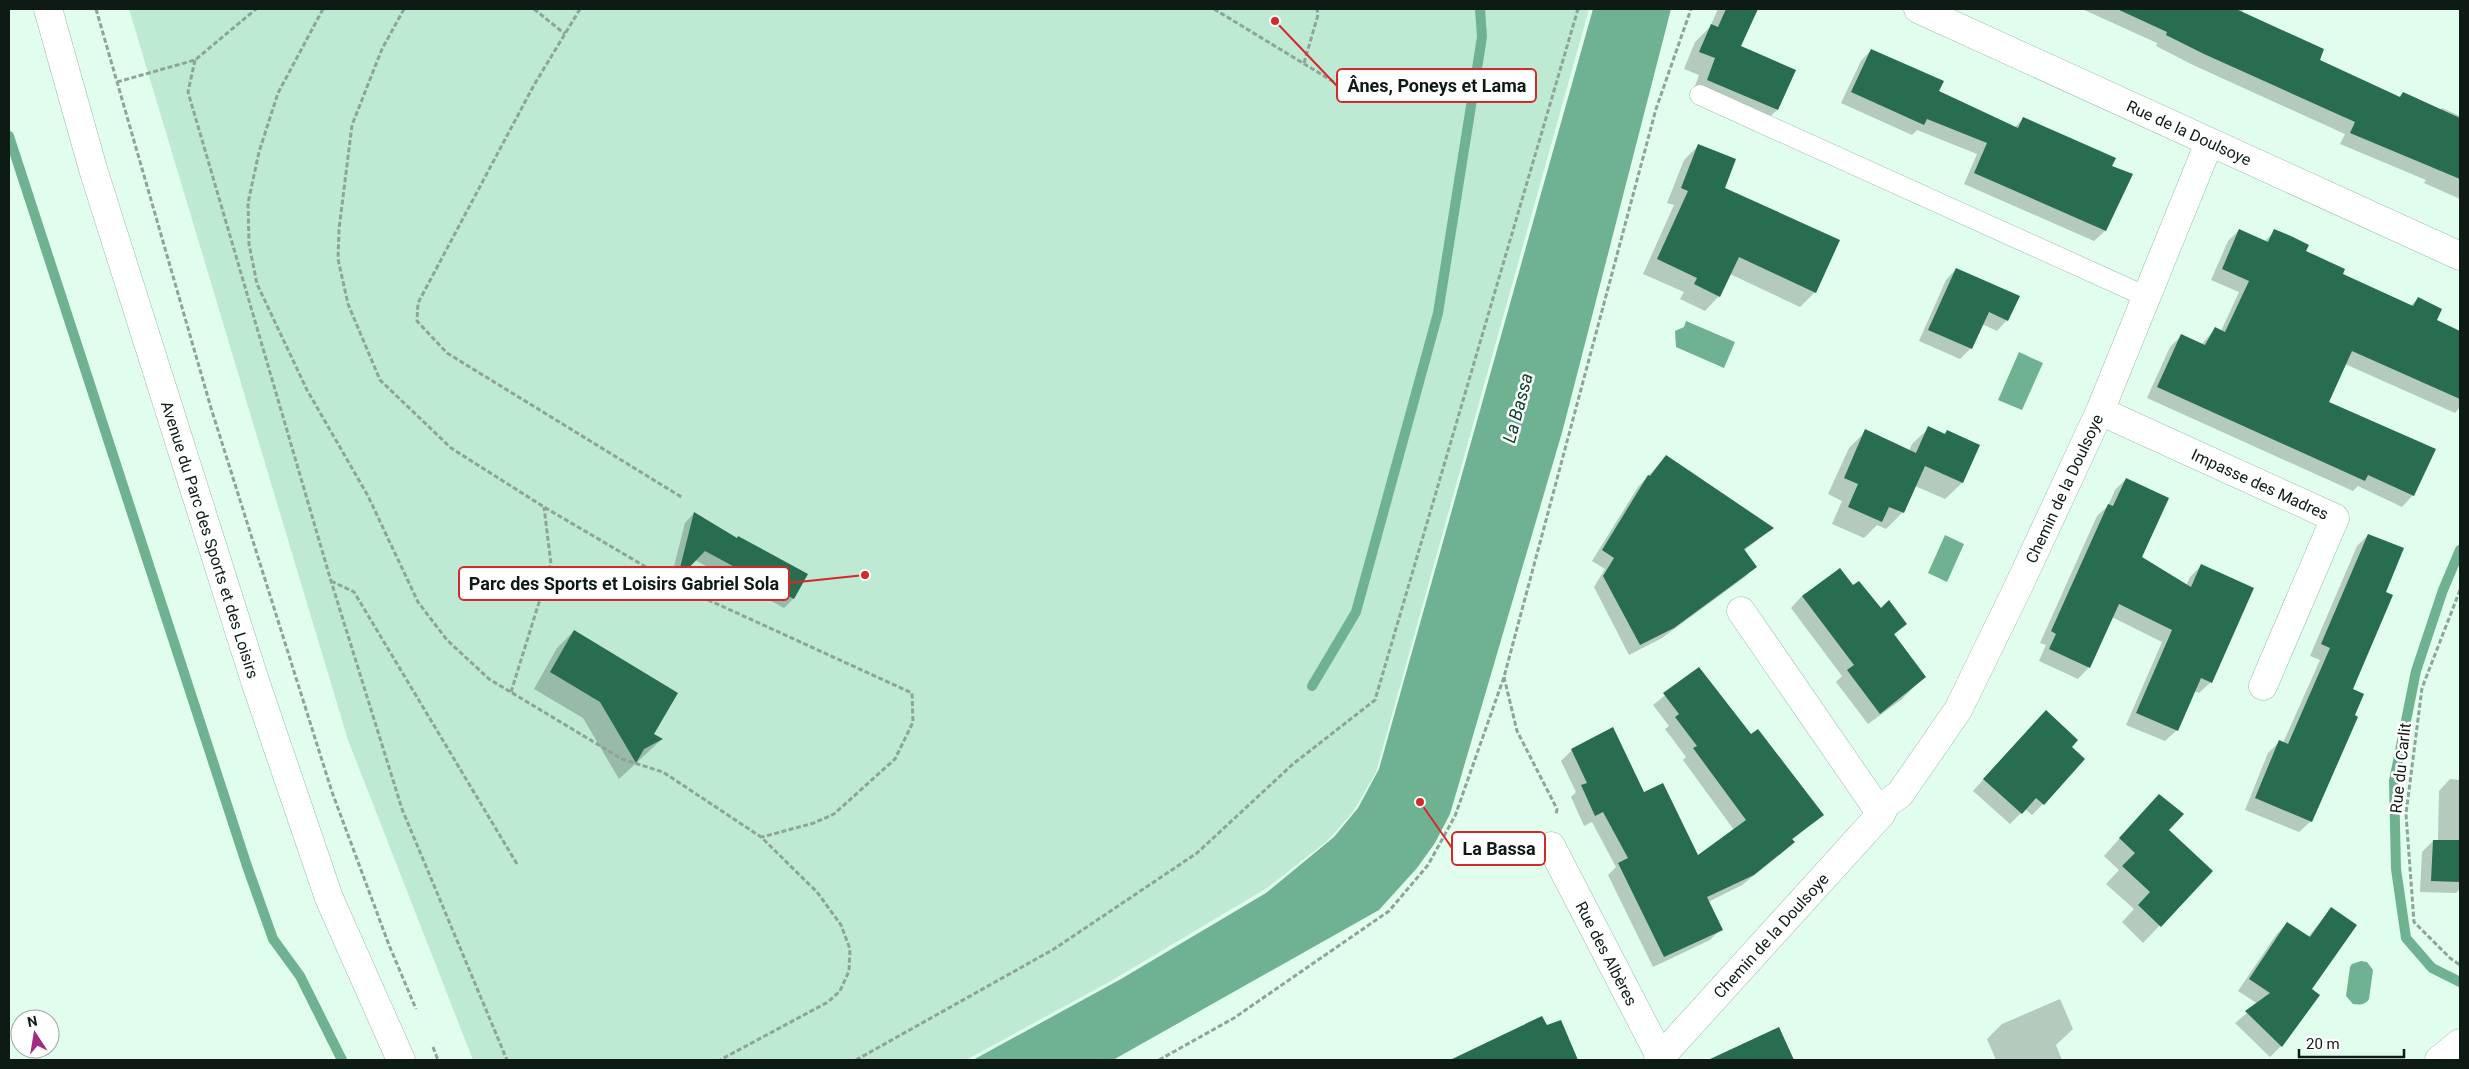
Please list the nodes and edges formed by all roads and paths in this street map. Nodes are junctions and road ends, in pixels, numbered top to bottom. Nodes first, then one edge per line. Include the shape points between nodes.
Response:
1 (48, 9) edge
2 (96, 9) edge
3 (256, 9) edge
4 (323, 9) edge
5 (404, 9) edge
6 (534, 9) edge
7 (580, 9) edge
8 (1214, 9) edge
9 (1317, 9) edge
10 (1578, 9) edge
11 (1691, 9) edge
12 (1918, 9) edge
13 (565, 34) junction
14 (195, 60) junction
15 (1304, 64) junction
16 (117, 82) junction
17 (1700, 95) dead end
18 (1357, 96) dead end
19 (2209, 143) junction
20 (2460, 256) edge
21 (2147, 297) junction
22 (2100, 411) junction
23 (683, 498) dead end
24 (544, 507) junction
25 (331, 580) junction
26 (2460, 590) edge
27 (1741, 611) dead end
28 (1504, 677) junction
29 (2263, 686) dead end
30 (511, 692) junction
31 (1881, 814) junction
32 (761, 838) junction
33 (1551, 846) joint
34 (517, 864) dead end
35 (2460, 965) edge
36 (419, 1016) dead end
37 (431, 1042) dead end
38 (2460, 1043) edge
39 (401, 1060) edge
40 (438, 1060) edge
41 (507, 1060) edge
42 (720, 1060) edge
43 (856, 1060) edge
44 (1158, 1060) edge
45 (1661, 1060) edge
46 (2439, 1060) edge

1 - 39 street, Avenue du Parc des Sports et des Loisirs via 93,169 255,681 329,898
2 - 16 path
3 - 14 path
4 - 30 path via 278,93 258,152 248,203 249,244 257,284 306,390 368,496 418,602 447,640 489,679
5 - 24 path via 382,49 352,125 338,258 348,304 380,380 451,448
6 - 13 path
7 - 13 path
8 - 15 path
9 - 15 path
10 - 43 path via 1375,700 1293,764 1197,853 1054,949
11 - 28 path via 1656,109
12 - 19 street, Rue de la Doulsoye
13 - 23 path via 534,85 418,303 417,321 447,353
14 - 16 path
14 - 25 path via 188,92
15 - 18 path
16 - 36 path via 211,408 332,792
17 - 21 lane
19 - 20 street, Rue de la Doulsoye
19 - 21 street, Chemin de la Doulsoye
21 - 22 street, Chemin de la Doulsoye
22 - 29 street, Impasse des Madres via 2335,518
22 - 31 street, Chemin de la Doulsoye via 1958,710 1900,794 1886,804
24 - 30 path via 551,564
24 - 32 path via 680,587 912,694 913,722 895,758 834,814
25 - 34 path via 354,592
25 - 41 path via 402,808
26 - 35 path, Rue du Carlit via 2422,688 2406,814 2414,922
27 - 31 street
28 - 33 path via 1517,731 1557,810
28 - 44 path via 1455,816 1428,865 1389,911 1234,1018
30 - 32 path via 622,759 663,772
31 - 45 street, Chemin de la Doulsoye
32 - 42 path via 817,892 841,925 850,949 848,971 840,991 828,1002
33 - 45 street, Rue des Albères
37 - 40 path
38 - 46 street

